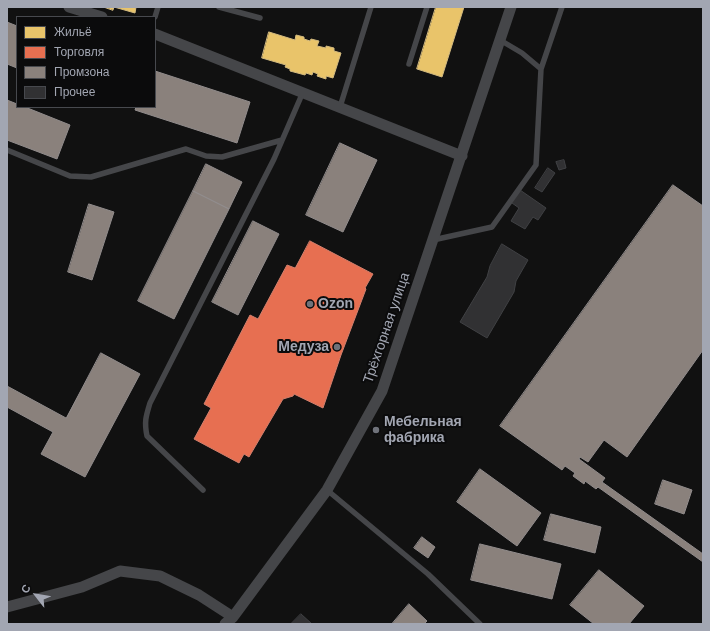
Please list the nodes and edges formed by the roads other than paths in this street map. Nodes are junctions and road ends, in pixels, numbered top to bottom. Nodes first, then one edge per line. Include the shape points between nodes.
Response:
1 (69, 7) edge
2 (219, 7) edge
3 (371, 7) edge
4 (427, 7) edge
5 (511, 7) edge
6 (562, 7) edge
7 (99, 16) edge
8 (260, 18) dead end
9 (156, 34) edge
10 (500, 40) junction
11 (409, 64) dead end
12 (541, 69) junction
13 (302, 92) junction
14 (340, 108) junction
15 (282, 140) junction
16 (7, 150) edge
17 (462, 156) junction
18 (433, 240) junction
19 (203, 490) dead end
20 (327, 490) junction
21 (7, 608) edge
22 (229, 620) edge
23 (480, 624) edge

1 - 7 street
2 - 8 lane
3 - 14 lane
4 - 11 lane
5 - 10 street, Трёхгорная улица
6 - 12 lane
9 - 13 street
10 - 12 lane via 522,53
10 - 17 street, Трёхгорная улица
12 - 18 lane via 536,165 492,227
13 - 14 street
13 - 15 lane
14 - 17 street
15 - 16 lane via 222,157 206,156 186,150 91,177 70,176
15 - 19 lane via 146,414 147,436
17 - 18 street, Трёхгорная улица
18 - 20 street, Трёхгорная улица via 382,391
20 - 22 street, Трёхгорная улица
20 - 23 lane via 428,574
21 - 22 street via 82,587 120,571 160,576 199,595

